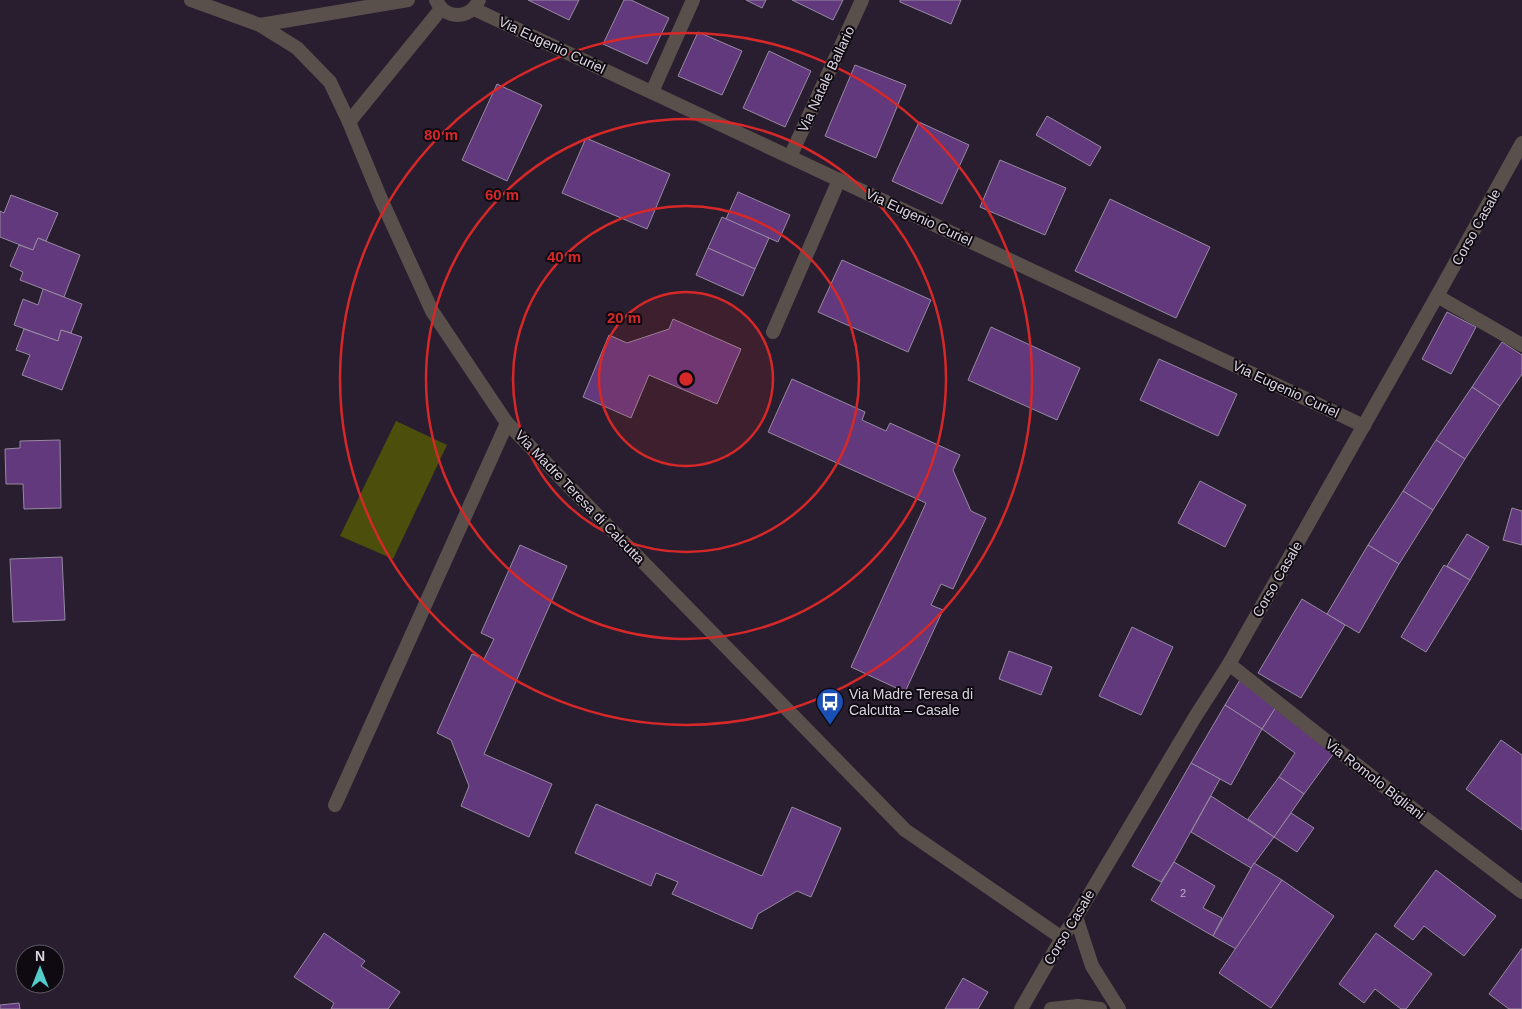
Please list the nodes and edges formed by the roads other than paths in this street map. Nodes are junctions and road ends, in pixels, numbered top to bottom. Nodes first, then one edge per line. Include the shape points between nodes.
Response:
1 (191, 0) edge
2 (408, 0) edge
3 (693, 0) edge
4 (862, 0) edge
5 (438, 4) edge
6 (476, 4) edge
7 (260, 25) junction
8 (652, 92) junction
9 (349, 122) junction
10 (1522, 143) edge
11 (790, 157) junction
12 (840, 180) junction
13 (1438, 296) junction
14 (773, 332) dead end
15 (1522, 345) edge
16 (507, 423) junction
17 (1364, 426) junction
18 (1229, 664) junction
19 (335, 805) dead end
20 (1522, 892) edge
21 (1076, 917) junction
22 (1062, 938) junction
23 (1021, 1009) edge
24 (1051, 1009) edge
25 (1100, 1009) edge
26 (1119, 1009) edge

1 - 7 street, Via Madre Teresa di Calcutta
2 - 7 street
3 - 8 street
4 - 11 street, Via Natale Ballario
5 - 6 street via 446,13 453,15 468,13
5 - 9 street
6 - 8 street, Via Eugenio Curiel
7 - 9 street, Via Madre Teresa di Calcutta via 297,48 330,82
8 - 11 street, Via Eugenio Curiel
9 - 16 street, Via Madre Teresa di Calcutta via 432,312
10 - 13 street, Corso Casale
11 - 12 street, Via Eugenio Curiel
12 - 14 street
12 - 17 street, Via Eugenio Curiel
13 - 15 street
13 - 17 street, Corso Casale
16 - 19 street
16 - 22 street, Via Madre Teresa di Calcutta via 905,830
17 - 18 street, Corso Casale
18 - 20 street, Via Romolo Bigliani
18 - 21 street, Corso Casale
21 - 22 street, Corso Casale
21 - 26 street via 1092,966
22 - 23 street, Corso Casale
24 - 25 street via 1078,1006

